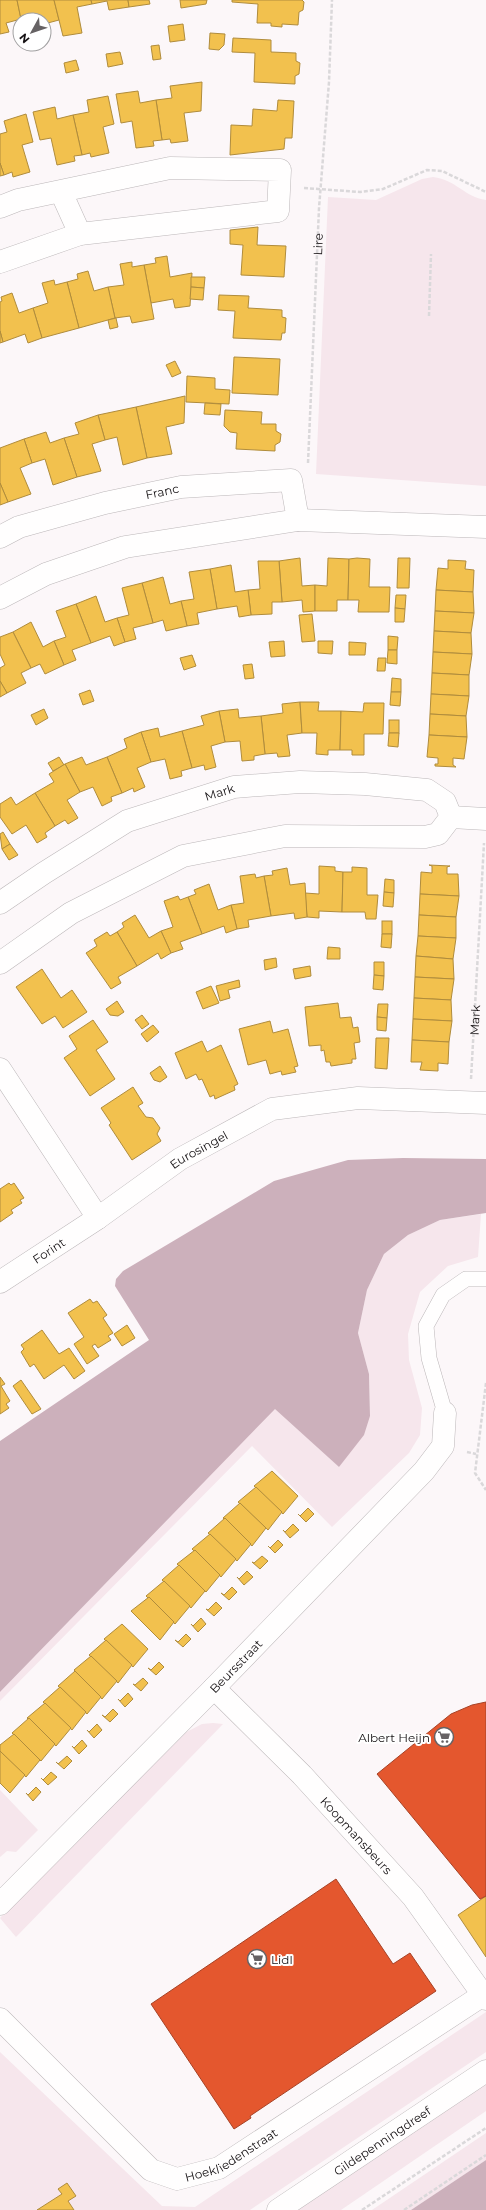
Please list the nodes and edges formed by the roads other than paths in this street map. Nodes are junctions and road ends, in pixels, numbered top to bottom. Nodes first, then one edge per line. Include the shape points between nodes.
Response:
1 (61, 192) junction
2 (0, 207) edge
3 (80, 234) junction
4 (0, 262) edge
5 (298, 520) junction
6 (486, 527) edge
7 (0, 536) edge
8 (0, 598) edge
9 (451, 818) junction
10 (486, 818) edge
11 (0, 903) edge
12 (0, 962) edge
13 (0, 1069) edge
14 (478, 1102) edge
15 (98, 1218) junction
16 (486, 1279) edge
17 (0, 1282) edge
18 (445, 1413) joint
19 (214, 1688) junction
20 (0, 1904) edge
21 (485, 1996) edge
22 (0, 2019) edge
23 (486, 2071) edge
24 (278, 2210) edge

1 - 2 street via 18,200
1 - 3 street
1 - 3 street via 170,168 280,170 278,212
3 - 4 street
5 - 6 street
5 - 7 street, Franc via 291,480 181,487 105,503 19,527
5 - 8 street via 125,547 46,574
9 - 10 street
9 - 11 street, Mark via 446,802 427,790 307,782 234,787 128,821
9 - 12 street via 438,834 425,837 285,836 183,856 71,913
13 - 15 street
14 - 15 street, Eurosingel via 358,1098 272,1109 180,1159
15 - 17 street, Forint
16 - 18 lane via 466,1279 443,1295 426,1326 429,1358
18 - 19 street, Beursstraat via 443,1446 424,1471
19 - 20 street, Beursstraat
19 - 21 street, Koopmansbeurs via 302,1775 413,1897
21 - 22 street, Hoekliedenstraat via 219,2168 178,2179 151,2170
23 - 24 street, Gildepenningdreef

